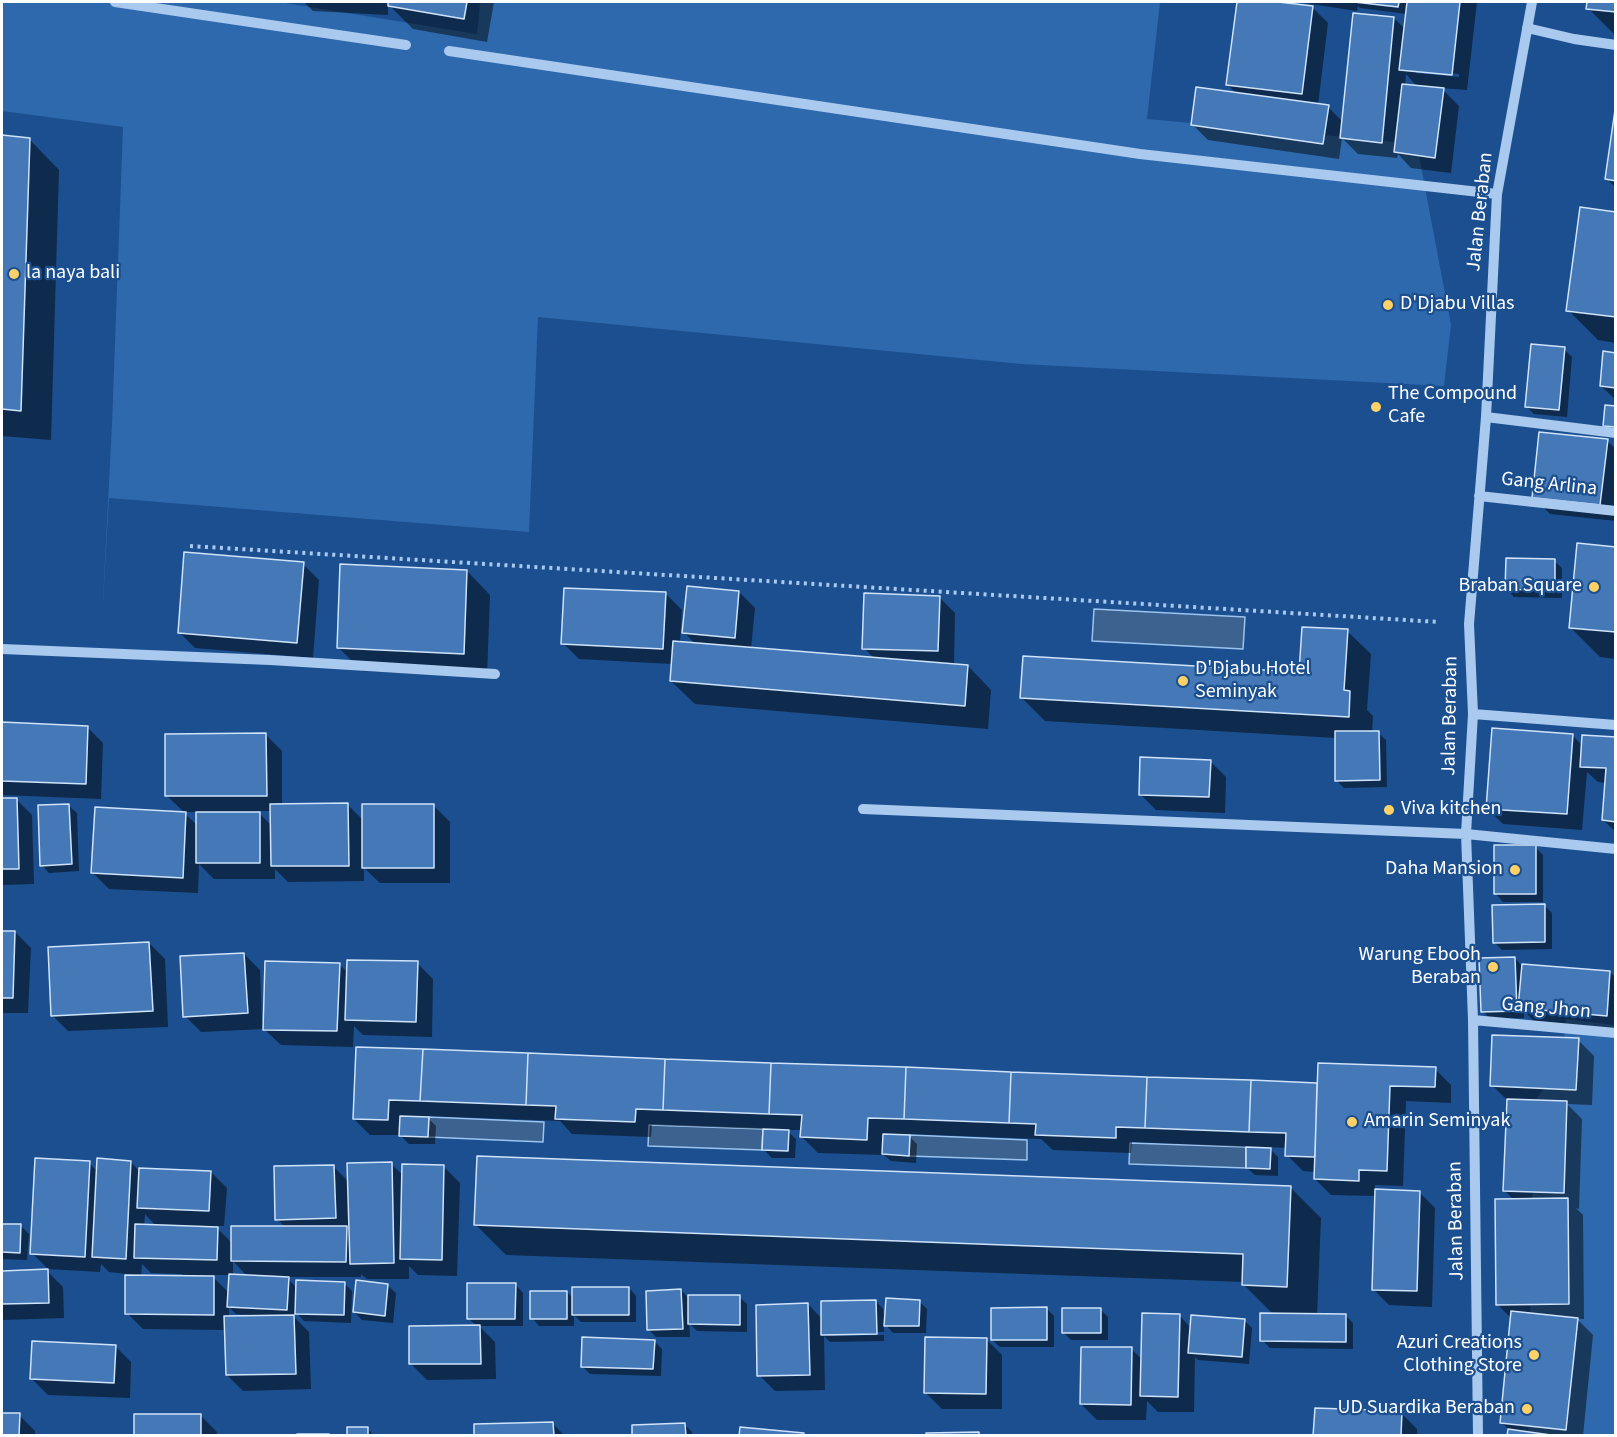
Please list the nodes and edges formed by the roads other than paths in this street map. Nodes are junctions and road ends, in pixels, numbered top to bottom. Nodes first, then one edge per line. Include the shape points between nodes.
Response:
1 (115, 2) edge
2 (1532, 2) edge
3 (1527, 28) junction
4 (406, 45) dead end
5 (1616, 45) edge
6 (449, 51) dead end
7 (1497, 194) junction
8 (1486, 417) junction
9 (1616, 433) edge
10 (1479, 496) junction
11 (1616, 511) edge
12 (2, 649) edge
13 (495, 674) dead end
14 (1473, 714) junction
15 (1616, 725) edge
16 (863, 809) dead end
17 (1466, 834) junction
18 (1616, 849) edge
19 (1473, 1020) junction
20 (1616, 1033) edge
21 (1478, 1436) edge

1 - 4 street
2 - 3 street, Jalan Beraban
3 - 5 street
3 - 7 street, Jalan Beraban
6 - 7 street via 1140,154
7 - 8 street, Jalan Beraban
8 - 9 street
8 - 10 street, Jalan Beraban
10 - 11 street, Gang Arlina
10 - 14 street, Jalan Beraban via 1469,624
12 - 13 street
14 - 15 street
14 - 17 street, Jalan Beraban
16 - 17 street
17 - 18 street
17 - 19 street, Jalan Beraban
19 - 20 street, Gang Jhon
19 - 21 street, Jalan Beraban

